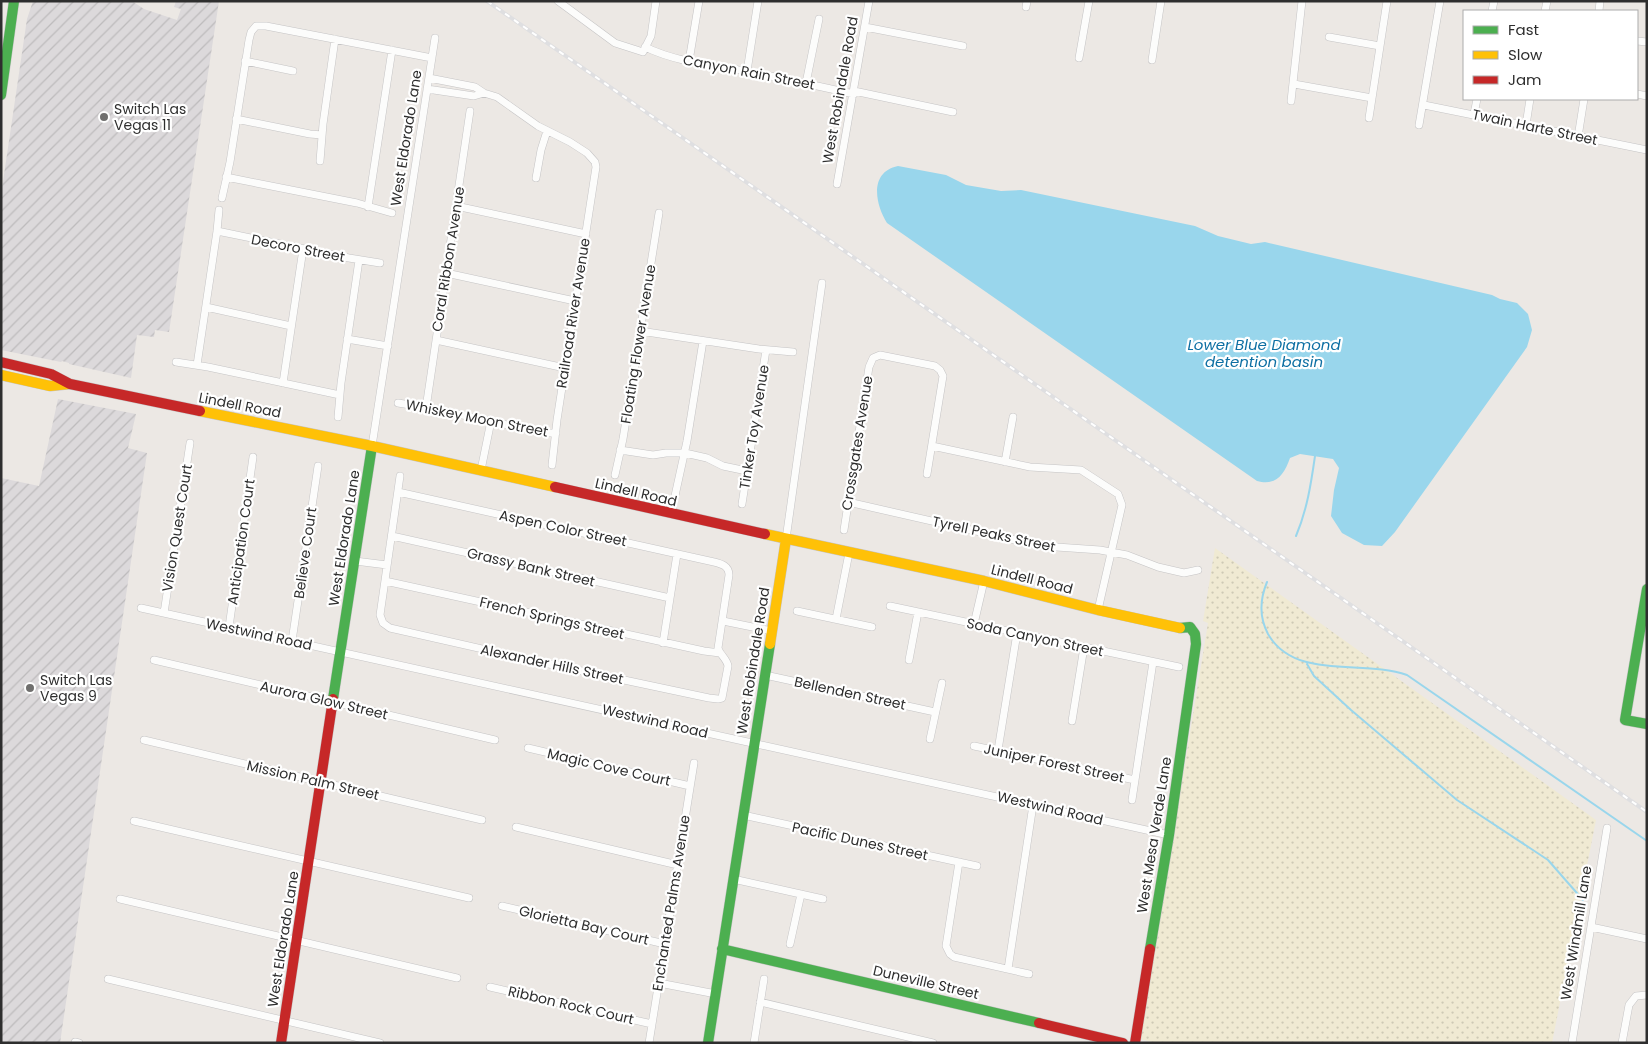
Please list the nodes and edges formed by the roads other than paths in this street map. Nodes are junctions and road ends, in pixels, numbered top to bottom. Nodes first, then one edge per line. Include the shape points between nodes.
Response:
1 (14, 1) edge
2 (558, 1) edge
3 (656, 1) edge
4 (699, 1) edge
5 (758, 1) edge
6 (869, 1) edge
7 (1089, 1) edge
8 (1161, 1) edge
9 (1387, 1) edge
10 (1440, 1) edge
11 (1301, 2) edge
12 (819, 19) dead end
13 (865, 27) junction
14 (435, 38) dead end
15 (1329, 38) dead end
16 (335, 40) junction
17 (963, 46) dead end
18 (1380, 46) junction
19 (392, 50) junction
20 (644, 50) junction
21 (432, 58) junction
22 (1079, 58) dead end
23 (1152, 60) dead end
24 (245, 61) junction
25 (689, 61) junction
26 (747, 71) junction
27 (293, 72) dead end
28 (429, 78) junction
29 (806, 84) junction
30 (1294, 84) junction
31 (427, 89) junction
32 (484, 93) junction
33 (854, 93) junction
34 (1, 95) edge
35 (1372, 98) junction
36 (1477, 100) edge
37 (1530, 100) edge
38 (1584, 100) edge
39 (1291, 101) dead end
40 (1424, 105) junction
41 (470, 111) dead end
42 (953, 112) dead end
43 (1474, 114) junction
44 (1369, 118) dead end
45 (236, 119) junction
46 (1420, 125) dead end
47 (1526, 125) junction
48 (547, 131) junction
49 (322, 135) junction
50 (1578, 137) junction
51 (1647, 150) edge
52 (320, 161) dead end
53 (226, 177) junction
54 (536, 178) dead end
55 (838, 184) dead end
56 (222, 198) dead end
57 (456, 206) junction
58 (368, 207) junction
59 (218, 210) dead end
60 (392, 213) dead end
61 (660, 213) dead end
62 (217, 231) junction
63 (586, 234) junction
64 (302, 249) junction
65 (359, 260) junction
66 (380, 263) dead end
67 (446, 273) junction
68 (822, 283) dead end
69 (575, 302) junction
70 (206, 307) junction
71 (291, 326) junction
72 (640, 331) junction
73 (347, 339) junction
74 (436, 340) junction
75 (703, 341) junction
76 (388, 346) junction
77 (766, 350) junction
78 (794, 352) dead end
79 (1, 362) edge
80 (176, 362) dead end
81 (197, 365) junction
82 (565, 368) junction
83 (1, 375) edge
84 (283, 383) junction
85 (70, 384) junction
86 (340, 395) junction
87 (398, 403) dead end
88 (426, 408) junction
89 (338, 417) dead end
90 (1013, 417) dead end
91 (491, 421) junction
92 (556, 433) junction
93 (190, 443) dead end
94 (372, 446) junction
95 (932, 446) junction
96 (620, 450) junction
97 (685, 453) junction
98 (253, 457) dead end
99 (1005, 462) junction
100 (552, 465) dead end
101 (318, 466) dead end
102 (481, 470) junction
103 (747, 472) junction
104 (615, 474) dead end
105 (927, 474) dead end
106 (400, 476) dead end
107 (398, 492) junction
108 (848, 502) junction
109 (742, 504) dead end
110 (671, 514) junction
111 (844, 530) dead end
112 (392, 536) junction
113 (786, 539) junction
114 (849, 552) junction
115 (1112, 552) junction
116 (678, 554) junction
117 (355, 561) junction
118 (387, 565) junction
119 (1198, 570) dead end
120 (385, 581) junction
121 (984, 581) junction
122 (1647, 588) edge
123 (670, 598) junction
124 (890, 606) dead end
125 (141, 608) dead end
126 (1098, 610) junction
127 (798, 611) dead end
128 (918, 612) junction
129 (164, 613) junction
130 (836, 619) junction
131 (722, 621) junction
132 (974, 624) junction
133 (229, 627) junction
134 (872, 627) dead end
135 (772, 631) junction
136 (1194, 631) joint
137 (1017, 633) junction
138 (292, 641) junction
139 (663, 642) junction
140 (1084, 647) junction
141 (341, 652) junction
142 (720, 653) junction
143 (154, 660) dead end
144 (910, 660) dead end
145 (1153, 662) junction
146 (1179, 667) dead end
147 (765, 674) junction
148 (942, 683) dead end
149 (333, 703) junction
150 (936, 712) junction
151 (1072, 721) dead end
152 (1647, 724) edge
153 (930, 739) dead end
154 (144, 740) dead end
155 (494, 740) dead end
156 (754, 743) junction
157 (974, 746) dead end
158 (528, 748) dead end
159 (998, 750) junction
160 (694, 764) dead end
161 (1135, 780) junction
162 (321, 782) junction
163 (690, 786) junction
164 (1132, 800) dead end
165 (1033, 805) junction
166 (743, 815) junction
167 (482, 820) dead end
168 (134, 821) dead end
169 (516, 827) dead end
170 (1607, 828) dead end
171 (1169, 835) junction
172 (309, 861) junction
173 (959, 862) junction
174 (678, 865) junction
175 (977, 866) dead end
176 (733, 879) junction
177 (801, 894) junction
178 (469, 898) dead end
179 (120, 899) dead end
180 (824, 899) dead end
181 (502, 906) dead end
182 (1591, 927) junction
183 (1647, 939) edge
184 (296, 940) junction
185 (665, 944) junction
186 (790, 944) dead end
187 (722, 949) junction
188 (1008, 969) junction
189 (1029, 974) dead end
190 (456, 978) dead end
191 (108, 979) dead end
192 (764, 979) dead end
193 (659, 983) junction
194 (490, 986) dead end
195 (716, 994) junction
196 (1647, 995) edge
197 (760, 1002) junction
198 (284, 1021) junction
199 (652, 1024) junction
200 (281, 1043) edge
201 (380, 1043) edge
202 (649, 1043) edge
203 (708, 1043) edge
204 (754, 1043) edge
205 (933, 1043) edge
206 (1123, 1043) edge
207 (1135, 1043) edge
208 (1572, 1043) edge
209 (1622, 1043) edge

1 - 34 street
2 - 20 street, Canyon Rain Street via 616,43
3 - 20 street
4 - 25 street
5 - 26 street
6 - 13 street, West Robindale Road
7 - 22 street
8 - 23 street
9 - 18 street
10 - 40 street
11 - 30 street
12 - 29 street
13 - 17 street
13 - 33 street, West Robindale Road
14 - 21 street, West Eldorado Lane
15 - 18 street
16 - 19 street
16 - 24 street via 256,26 251,32
16 - 49 street
18 - 35 street
19 - 21 street
19 - 58 street
20 - 25 street, Canyon Rain Street
21 - 28 street, West Eldorado Lane
24 - 27 street
24 - 45 street
25 - 26 street, Canyon Rain Street
26 - 29 street, Canyon Rain Street
28 - 31 street, West Eldorado Lane
28 - 32 street via 475,87
29 - 33 street, Canyon Rain Street
30 - 35 street
30 - 39 street
31 - 32 street via 474,96
31 - 76 street, West Eldorado Lane
32 - 48 street
33 - 42 street, Canyon Rain Street
33 - 55 street, West Robindale Road
35 - 44 street
36 - 43 street
37 - 47 street
38 - 50 street
40 - 43 street, Twain Harte Street
40 - 46 street
41 - 57 street, Coral Ribbon Avenue
43 - 47 street, Twain Harte Street
45 - 49 street
45 - 53 street
47 - 50 street, Twain Harte Street
48 - 54 street
48 - 63 street, Railroad River Avenue via 570,142 595,162
49 - 52 street
50 - 51 street, Twain Harte Street
53 - 56 street
53 - 58 street
57 - 63 street
57 - 67 street, Coral Ribbon Avenue
58 - 60 street
59 - 62 street
61 - 72 street, Floating Flower Avenue
62 - 64 street, Decoro Street
62 - 70 street
63 - 69 street, Railroad River Avenue
64 - 65 street, Decoro Street
64 - 71 street
65 - 66 street, Decoro Street
65 - 73 street
67 - 69 street
67 - 74 street, Coral Ribbon Avenue
68 - 113 street, West Robindale Road
69 - 82 street, Railroad River Avenue
70 - 71 street
70 - 81 street
71 - 84 street
72 - 75 street
72 - 96 street, Floating Flower Avenue
73 - 76 street
73 - 86 street
74 - 82 street
74 - 88 street, Coral Ribbon Avenue
75 - 77 street
75 - 97 street
76 - 94 street, West Eldorado Lane
77 - 78 street
77 - 103 street, Tinker Toy Avenue
79 - 85 street, Lindell Road via 51,374
80 - 81 street
81 - 84 street
82 - 92 street, Railroad River Avenue
83 - 85 street, Lindell Road via 50,386
84 - 86 street
85 - 94 street, Lindell Road
86 - 89 street
87 - 88 street, Whiskey Moon Street
88 - 91 street, Whiskey Moon Street
90 - 99 street
91 - 92 street, Whiskey Moon Street
91 - 102 street
92 - 100 street, Railroad River Avenue
93 - 129 street, Vision Quest Court
94 - 102 street, Lindell Road
94 - 117 street, West Eldorado Lane
95 - 99 street
95 - 105 street
95 - 108 street, Crossgates Avenue via 943,376 940,370 935,366 880,355 873,358
96 - 97 street via 653,455
96 - 104 street, Floating Flower Avenue
97 - 103 street
97 - 110 street
98 - 133 street, Anticipation Court
99 - 115 street via 1040,469 1081,470 1118,494 1122,505
101 - 138 street, Believe Court
102 - 110 street, Lindell Road
103 - 109 street, Tinker Toy Avenue
106 - 107 street
107 - 112 street
107 - 116 street, Aspen Color Street
108 - 111 street, Crossgates Avenue
108 - 115 street, Tyrell Peaks Street via 1042,546
110 - 113 street, Lindell Road
112 - 118 street
112 - 123 street, Grassy Bank Street
113 - 114 street, Lindell Road
113 - 135 street, West Robindale Road
114 - 121 street, Lindell Road
114 - 130 street
115 - 119 street, Tyrell Peaks Street via 1184,573
115 - 126 street
116 - 123 street
116 - 131 street, Aspen Color Street via 714,562 729,571
117 - 118 street
117 - 141 street, West Eldorado Lane
118 - 120 street
120 - 139 street, French Springs Street
120 - 142 street, Alexander Hills Street via 380,615 390,628 544,663 718,699 722,698 728,666
121 - 126 street, Lindell Road
121 - 132 street
122 - 152 street via 1625,720
123 - 139 street
124 - 128 street, Soda Canyon Street
125 - 129 street, Westwind Road
126 - 136 street, Lindell Road via 1190,627
127 - 130 street
128 - 132 street, Soda Canyon Street
128 - 144 street
129 - 133 street, Westwind Road
130 - 134 street
131 - 135 street
131 - 142 street
132 - 137 street, Soda Canyon Street
133 - 138 street, Westwind Road
135 - 147 street, West Robindale Road
136 - 171 street, West Mesa Verde Lane via 1197,639
137 - 140 street, Soda Canyon Street
137 - 159 street
138 - 141 street, Westwind Road
139 - 142 street, French Springs Street
140 - 145 street, Soda Canyon Street
140 - 151 street
141 - 149 street, West Eldorado Lane
141 - 156 street, Westwind Road
143 - 149 street, Aurora Glow Street
145 - 146 street, Soda Canyon Street
145 - 161 street
147 - 150 street, Bellenden Street
147 - 156 street, West Robindale Road
148 - 150 street
149 - 155 street, Aurora Glow Street
149 - 162 street, West Eldorado Lane
150 - 153 street
154 - 162 street, Mission Palm Street
156 - 165 street, Westwind Road
156 - 166 street, West Robindale Road
157 - 159 street, Juniper Forest Street
158 - 163 street, Magic Cove Court
159 - 161 street, Juniper Forest Street
160 - 163 street, Enchanted Palms Avenue
161 - 164 street
162 - 167 street, Mission Palm Street
162 - 172 street, West Eldorado Lane
163 - 174 street, Enchanted Palms Avenue
165 - 171 street, Westwind Road
165 - 188 street
166 - 173 street, Pacific Dunes Street
166 - 176 street, West Robindale Road
168 - 172 street
169 - 174 street
170 - 182 street, West Windmill Lane
171 - 207 street, West Mesa Verde Lane
172 - 178 street
172 - 184 street, West Eldorado Lane
173 - 175 street, Pacific Dunes Street
173 - 188 street via 946,946 954,957
174 - 185 street, Enchanted Palms Avenue
176 - 177 street
176 - 187 street, West Robindale Road
177 - 180 street
177 - 186 street
179 - 184 street
181 - 185 street, Glorietta Bay Court
182 - 183 street
182 - 208 street, West Windmill Lane
184 - 190 street
184 - 198 street, West Eldorado Lane
185 - 193 street, Enchanted Palms Avenue
187 - 195 street, West Robindale Road
187 - 206 street, Duneville Street
188 - 189 street
191 - 198 street
192 - 197 street
193 - 195 street
193 - 199 street, Enchanted Palms Avenue
194 - 199 street, Ribbon Rock Court
195 - 203 street, West Robindale Road
196 - 209 street via 1634,997 1629,1005
197 - 204 street
197 - 205 street
198 - 200 street, West Eldorado Lane
198 - 201 street
199 - 202 street, Enchanted Palms Avenue

